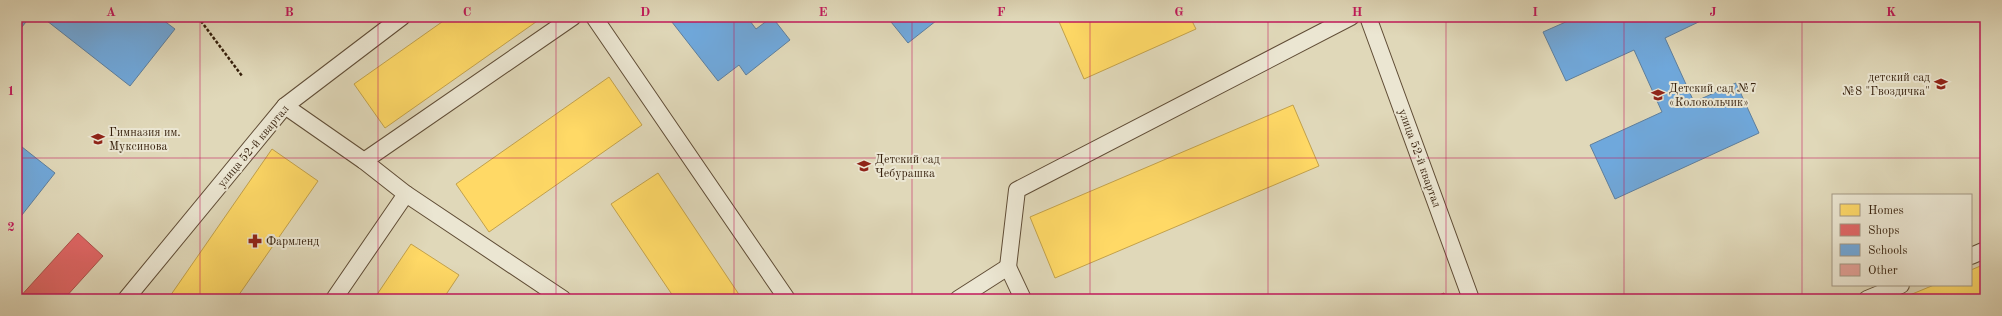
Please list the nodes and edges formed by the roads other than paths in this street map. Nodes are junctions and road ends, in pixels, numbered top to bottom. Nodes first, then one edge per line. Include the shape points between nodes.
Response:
1 (402, 17) edge
2 (574, 17) edge
3 (594, 17) edge
4 (1351, 17) edge
5 (1368, 17) edge
6 (285, 106) junction
7 (364, 161) junction
8 (406, 194) junction
9 (1985, 250) edge
10 (1972, 256) edge
11 (1008, 267) junction
12 (1898, 286) edge
13 (557, 297) edge
14 (126, 299) edge
15 (334, 299) edge
16 (787, 299) edge
17 (958, 299) edge
18 (1023, 299) edge
19 (1472, 299) edge
20 (1866, 299) edge

1 - 6 lane, улица 52-й квартал
2 - 7 lane
3 - 16 lane
4 - 11 lane via 1018,190
5 - 19 lane, улица 52-й квартал
6 - 7 lane
6 - 14 lane, улица 52-й квартал
7 - 8 lane
8 - 13 lane
8 - 15 lane
9 - 10 lane
11 - 17 lane
11 - 18 lane
12 - 20 lane

